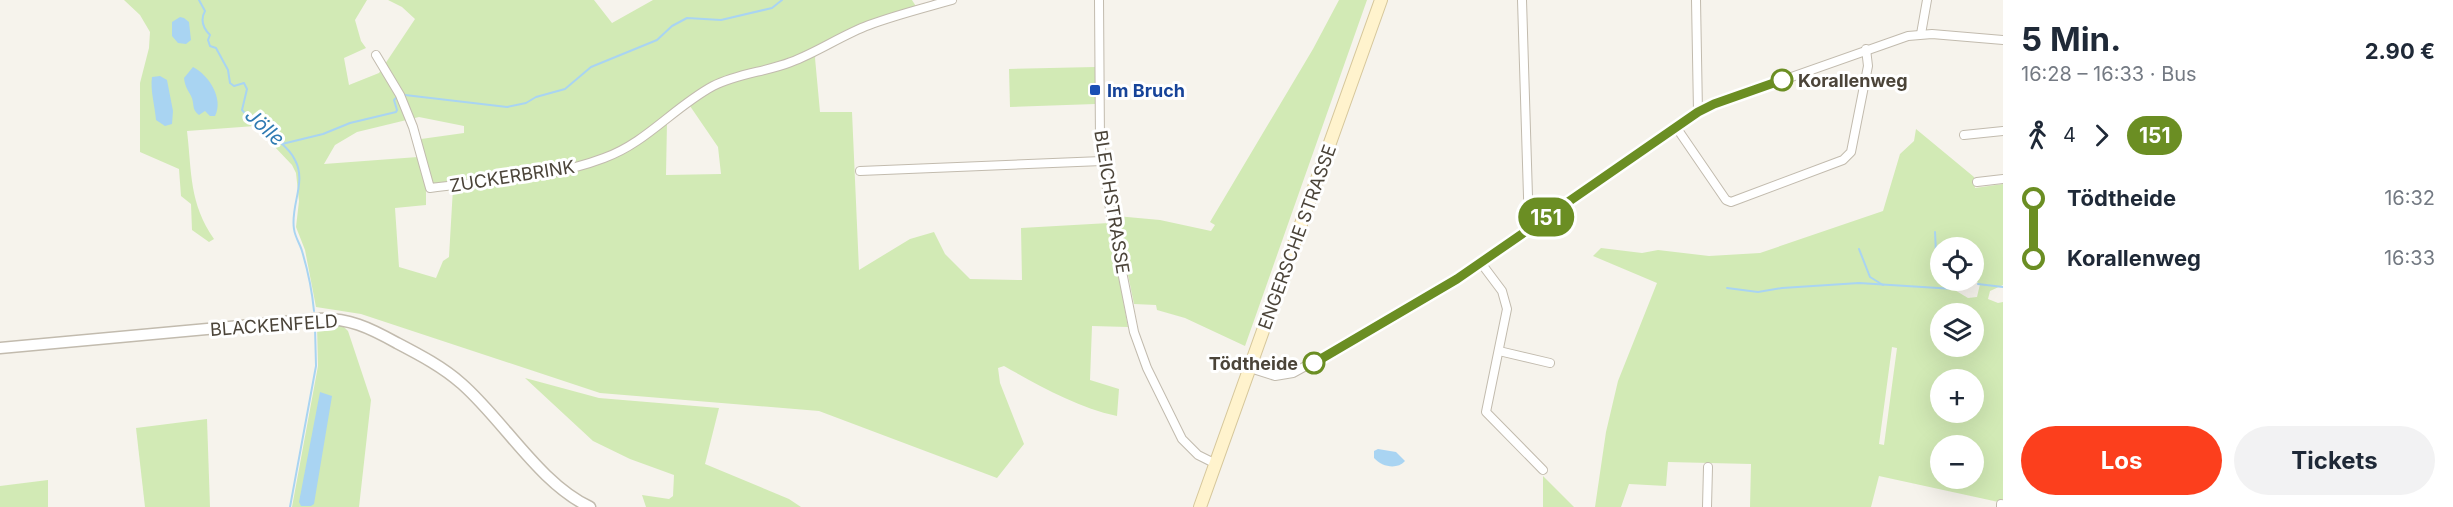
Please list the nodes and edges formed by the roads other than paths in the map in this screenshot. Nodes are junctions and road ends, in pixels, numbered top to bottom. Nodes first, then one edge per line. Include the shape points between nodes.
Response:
1 (952, 0) edge
2 (1099, 0) edge
3 (1381, 0) edge
4 (1522, 0) edge
5 (1696, 0) edge
6 (1927, 0) edge
7 (1921, 34) junction
8 (2003, 40) edge
9 (1866, 50) junction
10 (376, 55) dead end
11 (1698, 112) junction
12 (1676, 127) junction
13 (2003, 131) edge
14 (1964, 135) dead end
15 (1102, 161) junction
16 (860, 171) dead end
17 (2003, 179) edge
18 (1977, 182) dead end
19 (1528, 229) junction
20 (1481, 262) junction
21 (0, 348) edge
22 (1499, 351) junction
23 (1550, 363) dead end
24 (1250, 368) junction
25 (1216, 464) junction
26 (1708, 467) dead end
27 (1543, 470) dead end
28 (590, 507) edge
29 (1200, 507) edge
30 (1707, 507) edge

1 - 10 street, ZUCKERBRINK via 869,25 791,62 731,78 700,93 635,143 605,158 548,173 430,188 400,94
2 - 15 street, BLEICHSTRASSE
3 - 24 main road, ENGERSCHE STRASSE
4 - 19 street
5 - 11 street
6 - 7 street
7 - 8 street
7 - 9 street
9 - 11 street
9 - 12 street via 1868,66 1851,152 1843,160 1731,202
11 - 12 street
12 - 19 street
13 - 14 street
15 - 16 street
15 - 25 street, BLEICHSTRASSE via 1134,332 1147,368 1182,439 1198,455
17 - 18 street
19 - 20 street
20 - 22 street via 1506,299
20 - 24 street via 1303,369 1275,376
21 - 28 street, BLACKENFELD via 305,320 346,320 368,327 440,367 463,385 560,488
22 - 23 street
22 - 27 street via 1486,412
24 - 25 main road, ENGERSCHE STRASSE
25 - 29 main road, ENGERSCHE STRASSE
26 - 30 street

